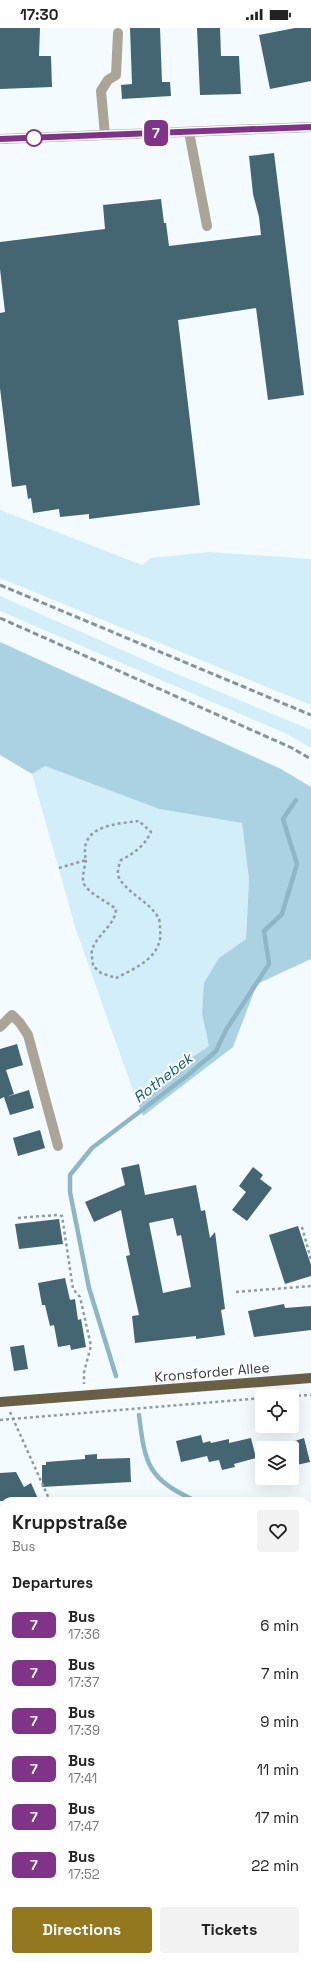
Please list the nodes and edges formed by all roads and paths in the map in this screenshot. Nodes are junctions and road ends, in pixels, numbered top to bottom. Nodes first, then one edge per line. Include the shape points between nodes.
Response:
1 (118, 33) dead end
2 (311, 127) edge
3 (189, 132) junction
4 (105, 135) junction
5 (0, 139) edge
6 (207, 226) dead end
7 (86, 860) junction
8 (59, 868) dead end
9 (0, 1027) edge
10 (58, 1146) dead end
11 (18, 1218) dead end
12 (302, 1227) dead end
13 (311, 1260) edge
14 (311, 1286) edge
15 (236, 1292) dead end
16 (311, 1378) edge
17 (84, 1395) junction
18 (311, 1395) edge
19 (299, 1396) edge
20 (255, 1399) edge
21 (2, 1402) edge
22 (13, 1419) junction
23 (0, 1420) edge
24 (48, 1497) edge

1 - 4 street via 116,75 108,80 101,90
2 - 3 street
3 - 4 street
3 - 6 street
4 - 5 street
7 - 7 path via 83,849 87,840 94,832 107,826 139,821 151,832 144,844 132,855 121,860 118,869 120,880 159,918 161,933 158,945 149,960 116,978 101,973 93,966 92,952 98,937 116,917 116,909 86,888 82,880
7 - 8 path
9 - 10 street via 12,1015 28,1035
11 - 17 path via 62,1216 73,1289 80,1298 91,1346 84,1372
12 - 13 path
14 - 15 path
16 - 17 main road, Kronsforder Allee
17 - 21 main road, Kronsforder Allee
18 - 19 path
20 - 22 path
21 - 22 path
22 - 23 path
22 - 24 path

